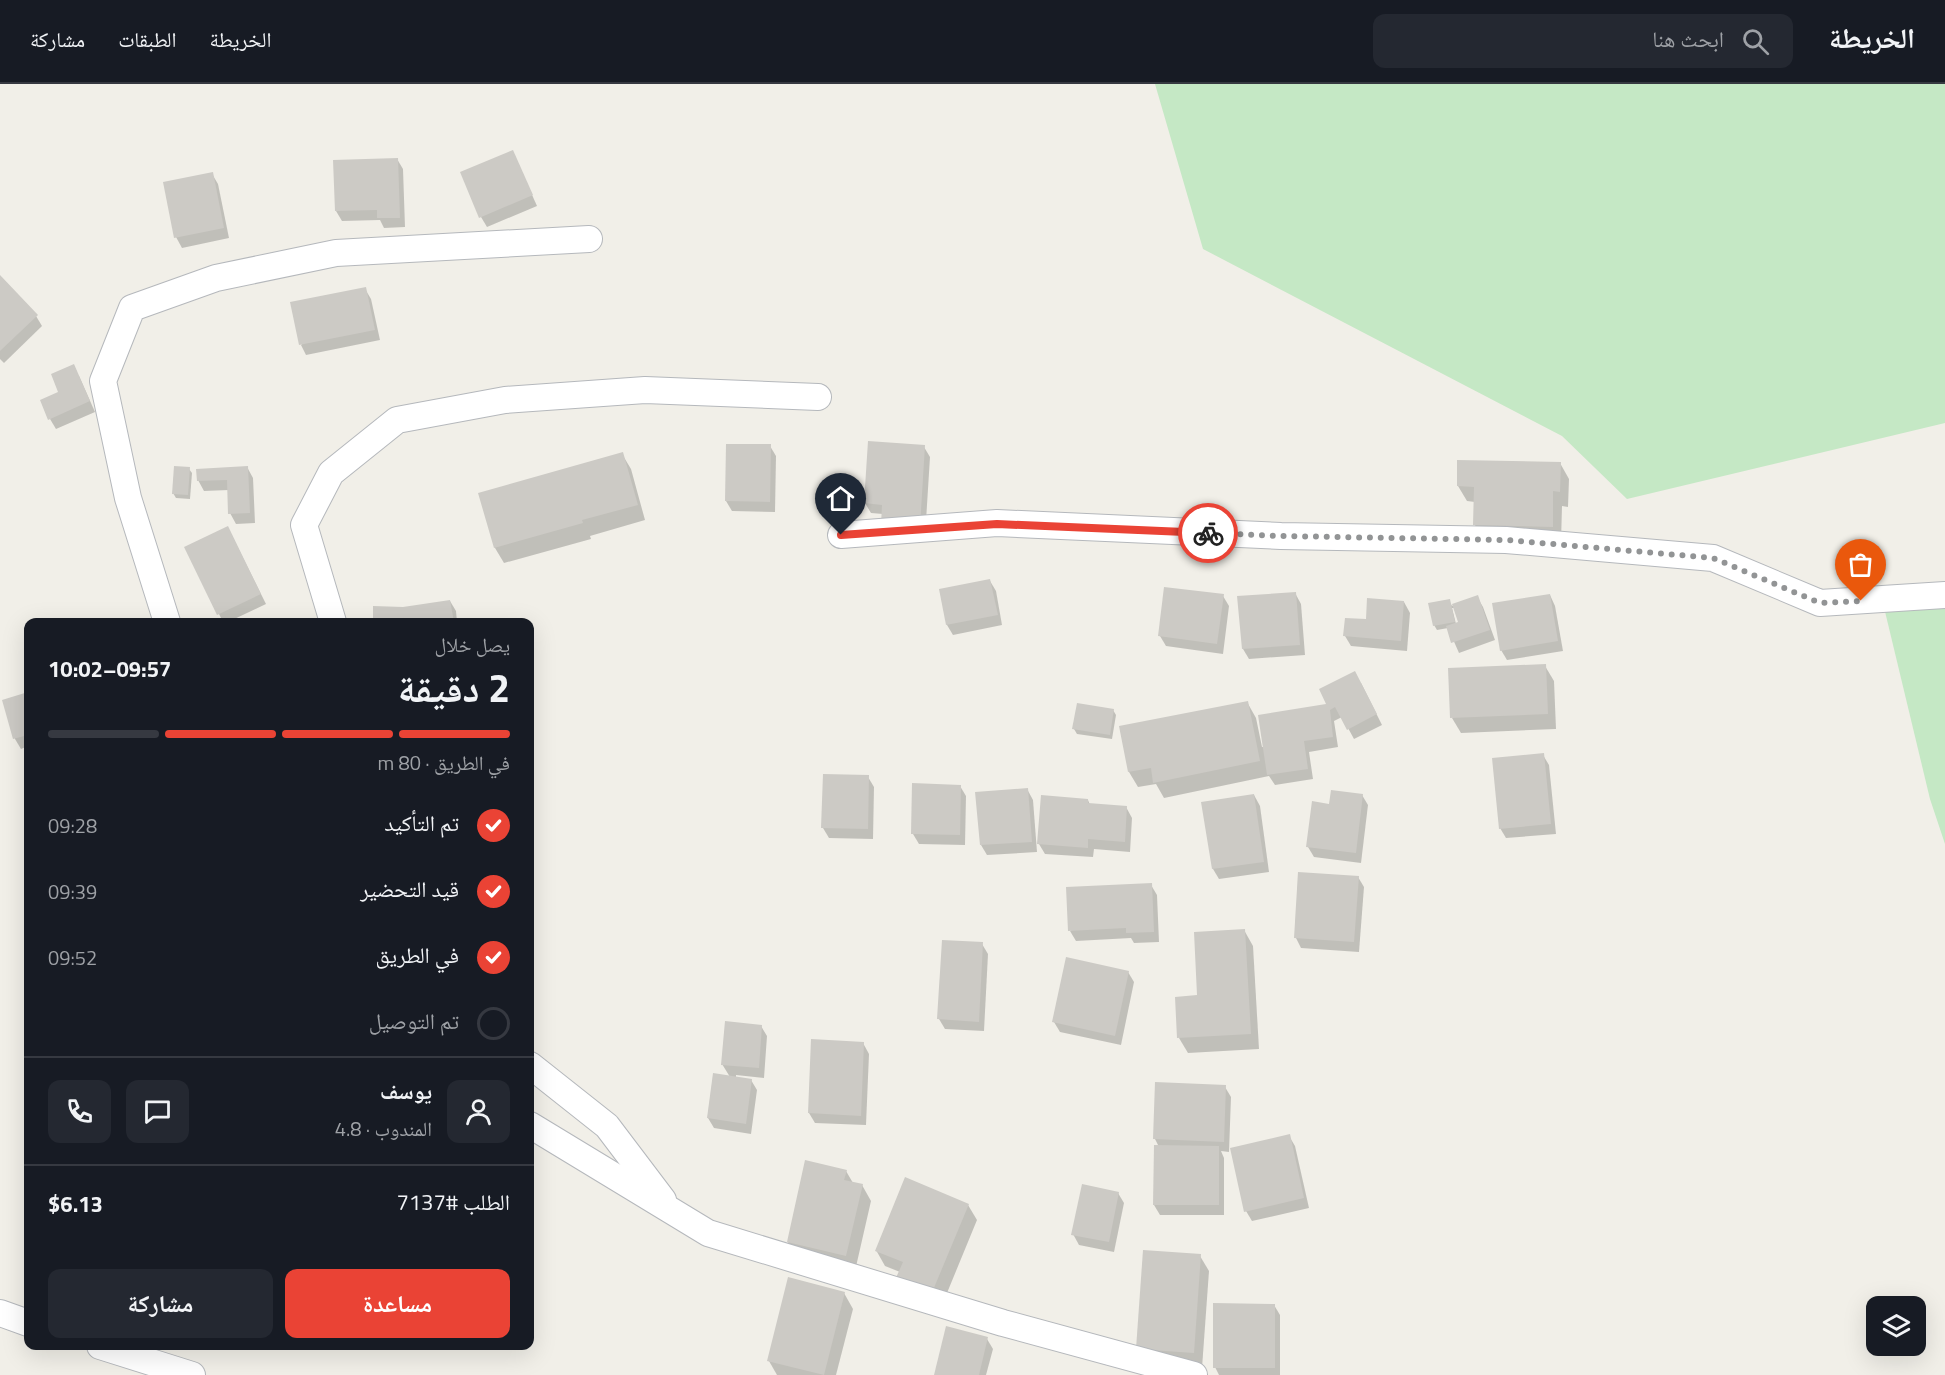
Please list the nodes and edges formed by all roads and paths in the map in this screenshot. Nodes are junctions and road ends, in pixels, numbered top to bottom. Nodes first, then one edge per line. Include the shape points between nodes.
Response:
1 (589, 239) dead end
2 (818, 397) dead end
3 (841, 535) dead end
4 (1945, 595) edge
5 (166, 618) edge
6 (332, 618) edge
7 (534, 1068) edge
8 (534, 1127) edge
9 (672, 1212) junction
10 (0, 1313) edge
11 (24, 1322) edge
12 (113, 1350) edge
13 (192, 1375) edge
14 (1194, 1375) edge

1 - 5 street via 336,252 216,278 132,308 103,381 128,498
2 - 6 street via 645,390 505,400 397,420 331,473 304,525
3 - 4 street via 997,524 1281,536 1506,540 1713,558 1820,603
7 - 9 street via 607,1126
8 - 9 street
9 - 14 street via 708,1233 1003,1323
10 - 11 street
12 - 13 street

